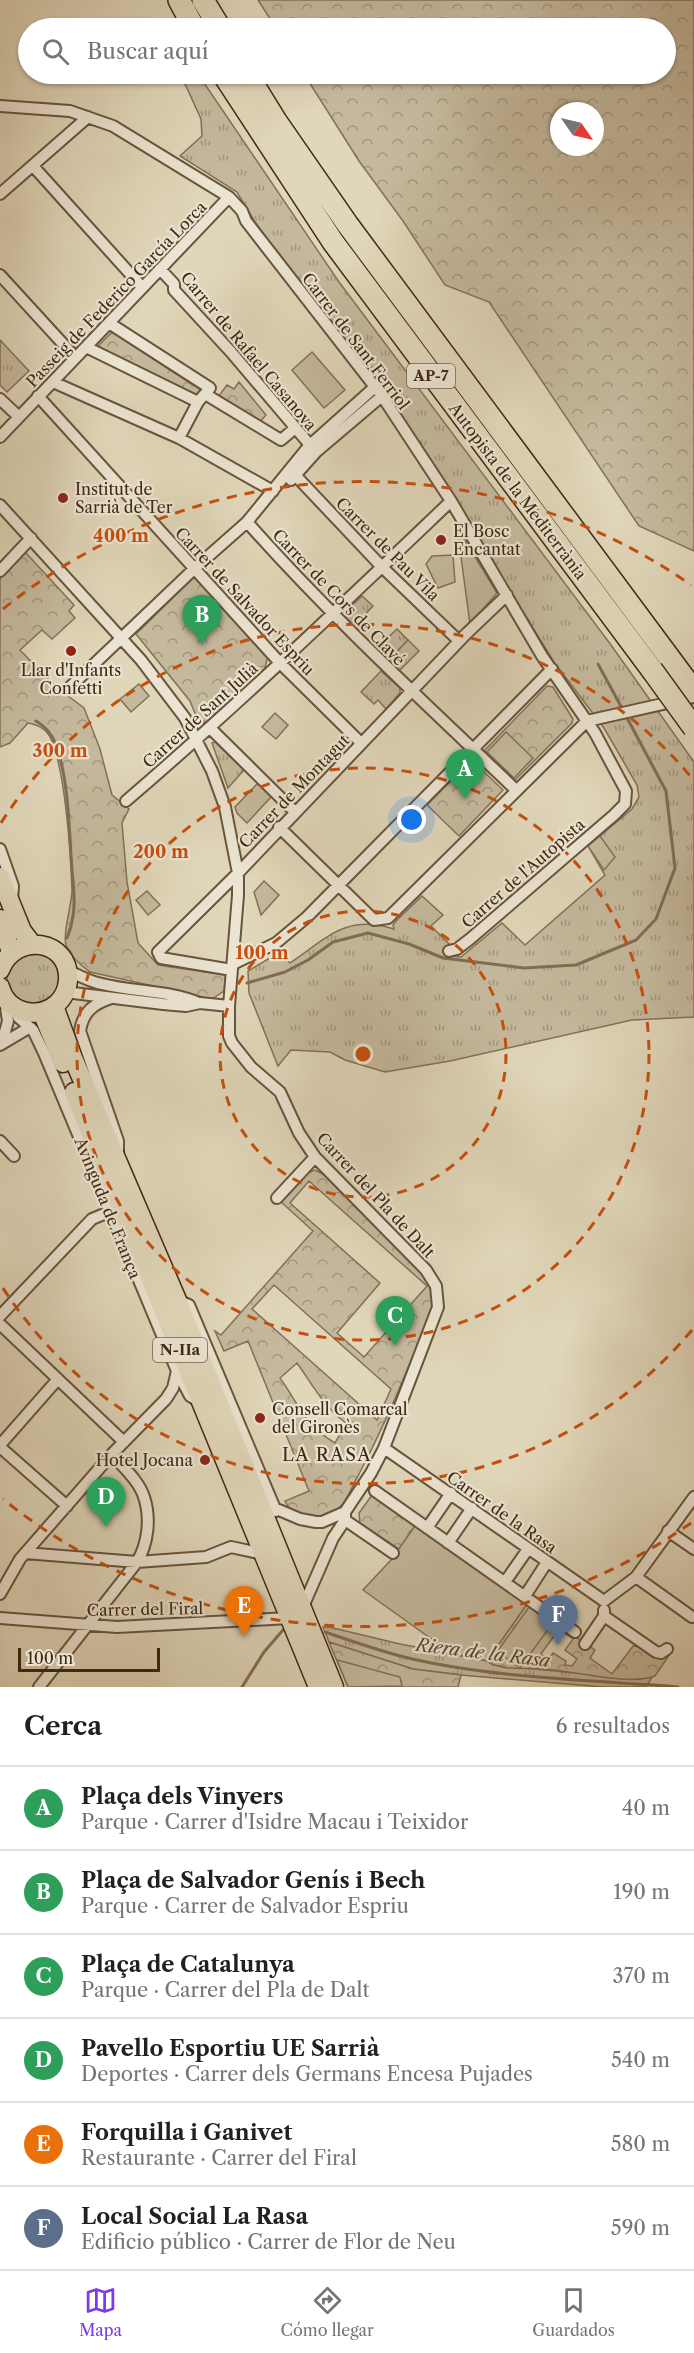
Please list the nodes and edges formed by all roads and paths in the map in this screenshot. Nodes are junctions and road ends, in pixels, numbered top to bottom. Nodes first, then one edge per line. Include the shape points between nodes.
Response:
1 (179, 0) edge
2 (204, 0) edge
3 (189, 18) edge
4 (214, 18) edge
5 (230, 84) edge
6 (254, 84) edge
7 (0, 106) edge
8 (88, 117) junction
9 (33, 166) junction
10 (0, 194) edge
11 (229, 197) junction
12 (160, 269) junction
13 (0, 275) edge
14 (142, 287) junction
15 (109, 323) junction
16 (86, 346) junction
17 (75, 357) junction
18 (52, 382) junction
19 (375, 386) junction
20 (38, 396) junction
21 (382, 396) junction
22 (202, 398) junction
23 (0, 399) edge
24 (19, 417) junction
25 (294, 429) junction
26 (0, 436) edge
27 (179, 438) junction
28 (312, 449) junction
29 (296, 476) junction
30 (273, 491) junction
31 (451, 501) junction
32 (0, 504) edge
33 (247, 522) junction
34 (30, 538) junction
35 (382, 567) junction
36 (195, 568) junction
37 (0, 571) edge
38 (507, 595) junction
39 (334, 615) junction
40 (122, 638) junction
41 (459, 641) junction
42 (280, 663) junction
43 (552, 669) junction
44 (70, 687) dead end
45 (694, 691) edge
46 (411, 692) junction
47 (694, 697) edge
48 (587, 721) junction
49 (210, 728) junction
50 (694, 728) edge
51 (198, 740) junction
52 (361, 743) junction
53 (473, 749) junction
54 (516, 790) junction
55 (126, 801) dead end
56 (294, 811) junction
57 (614, 814) joint
58 (279, 827) junction
59 (0, 849) edge
60 (238, 873) junction
61 (0, 877) edge
62 (337, 885) junction
63 (6, 913) edge
64 (32, 944) junction
65 (449, 951) dead end
66 (11, 952) junction
67 (233, 967) junction
68 (0, 970) edge
69 (67, 970) junction
70 (7, 998) edge
71 (111, 998) junction
72 (54, 1003) junction
73 (200, 1003) junction
74 (229, 1006) junction
75 (31, 1028) junction
76 (1, 1044) edge
77 (0, 1141) edge
78 (14, 1156) dead end
79 (315, 1157) junction
80 (118, 1162) junction
81 (277, 1198) dead end
82 (109, 1212) junction
83 (0, 1316) edge
84 (0, 1324) edge
85 (177, 1371) junction
86 (58, 1379) junction
87 (202, 1404) junction
88 (124, 1442) junction
89 (0, 1446) edge
90 (384, 1448) junction
91 (112, 1455) junction
92 (375, 1491) dead end
93 (451, 1493) junction
94 (694, 1497) edge
95 (67, 1506) junction
96 (472, 1508) junction
97 (268, 1509) junction
98 (345, 1516) junction
99 (427, 1528) junction
100 (668, 1530) junction
101 (448, 1543) junction
102 (528, 1549) junction
103 (694, 1549) edge
104 (25, 1553) junction
105 (393, 1553) dead end
106 (263, 1554) junction
107 (137, 1562) junction
108 (547, 1562) junction
109 (636, 1577) junction
110 (505, 1582) junction
111 (0, 1594) edge
112 (525, 1596) junction
113 (603, 1601) junction
114 (296, 1614) junction
115 (604, 1616) junction
116 (692, 1617) dead end
117 (0, 1618) edge
118 (88, 1625) junction
119 (575, 1632) dead end
120 (585, 1644) dead end
121 (667, 1649) dead end
122 (39, 1687) edge
123 (318, 1687) edge
124 (334, 1687) edge

1 - 3 highway
2 - 4 highway
5 - 50 highway, Autopista de la Mediterrània / AP-7, bridge via 333,242
6 - 45 highway, Autopista de la Mediterrània / AP-7 via 348,225
7 - 8 street, Carrer de Sant Ferriol via 70,111
8 - 9 street
8 - 11 street, Carrer de Sant Ferriol via 122,130
9 - 10 street
9 - 14 street
11 - 12 street, Passeig de Federico García Lorca
11 - 19 street, Carrer de Sant Ferriol
12 - 14 street, Passeig de Federico García Lorca
12 - 25 street, Carrer de Rafael Casanova
13 - 17 street
14 - 15 street, Passeig de Federico García Lorca
15 - 16 street, Passeig de Federico García Lorca
15 - 22 street via 210,388
16 - 17 street, Passeig de Federico García Lorca
16 - 22 street
17 - 18 street, Passeig de Federico García Lorca
18 - 20 street, Passeig de Federico García Lorca
18 - 27 street
19 - 21 street, Carrer de Sant Ferriol
19 - 28 street
20 - 24 street, Passeig de Federico García Lorca
20 - 36 street, Carrer de Salvador Espriu
21 - 28 street
21 - 31 street, Carrer de Sant Ferriol
22 - 25 street via 281,440
22 - 27 street
23 - 24 street
24 - 26 street, Passeig de Federico García Lorca
25 - 28 street, Carrer de Rafael Casanova
27 - 30 street
28 - 29 street
28 - 30 street
29 - 30 street
29 - 35 street, Carrer de Pau Vila
30 - 33 street
31 - 35 street, Carrer de Sant Julià
31 - 38 street, Carrer de Sant Ferriol
32 - 34 street, Carrer del Pla de Dalt
33 - 36 street
33 - 39 street, Carrer de Cors de Clavé
34 - 37 street
34 - 40 street, Carrer del Pla de Dalt
35 - 39 street, Carrer de Sant Julià
35 - 41 street, Carrer de Pau Vila
36 - 40 street
36 - 42 street, Carrer de Salvador Espriu
38 - 41 street, Carrer de Montagut
38 - 43 street, Carrer de Sant Ferriol
39 - 42 street, Carrer de Sant Julià
39 - 46 street, Carrer de Cors de Clavé
40 - 44 street
40 - 51 street, Carrer del Pla de Dalt
41 - 46 street, Carrer de Montagut
42 - 49 street, Carrer de Sant Julià
42 - 52 street, Carrer de Salvador Espriu
43 - 48 street, Carrer de Sant Ferriol
43 - 53 street
46 - 52 street, Carrer de Montagut
46 - 53 street, Carrer de Cors de Clavé
47 - 48 street
48 - 54 street
48 - 57 street, Carrer de Sant Ferriol via 626,791 625,804
49 - 51 street, Carrer de Sant Julià
49 - 56 street
51 - 55 street, Carrer de Sant Julià
51 - 60 street, Carrer del Pla de Dalt via 225,807
52 - 56 street, Carrer de Montagut
53 - 54 street, Carrer de Cors de Clavé
53 - 62 street
54 - 62 street via 388,918 374,920
56 - 58 street, Carrer de Montagut
57 - 65 street, Carrer de l'Autopista via 470,939
58 - 60 street, Carrer de Montagut
58 - 62 street
59 - 63 street via 14,886
60 - 67 street, Carrer del Pla de Dalt
60 - 67 street, Carrer de Montagut via 158,952 161,958
61 - 63 main road
62 - 67 street via 276,943
63 - 64 main road
63 - 66 main road
64 - 66 main road
64 - 69 main road via 54,951
66 - 68 main road
67 - 74 street, Carrer del Pla de Dalt
69 - 72 main road, N-IIa via 68,981
69 - 73 street via 100,984
70 - 72 main road
70 - 75 street, Avinguda de França via 18,1017
70 - 76 street via 8,1021
71 - 72 street
71 - 73 street via 186,1006
71 - 80 street, Avinguda de França via 86,1012 80,1032 118,1141
72 - 80 main road, Avinguda de França / N-IIa
72 - 87 main road, Avinguda de França / N-IIa
73 - 74 street
74 - 79 street, Carrer del Pla de Dalt via 231,1043 280,1092
75 - 76 street
75 - 82 street, Avinguda de França
77 - 78 street
79 - 81 street
79 - 90 street, Carrer del Pla de Dalt via 426,1270 436,1286 438,1307
80 - 97 main road, Avinguda de França / N-IIa
82 - 83 street via 92,1219
82 - 85 street, Avinguda de França
84 - 86 street
85 - 87 street, Avinguda de França via 190,1395
85 - 88 street via 166,1399
86 - 88 street
86 - 89 street
87 - 106 main road, Avinguda de França / N-IIa
88 - 91 street
89 - 95 street
90 - 93 street, Carrer de la Rasa
90 - 98 street, Carrer del Pla de Dalt
91 - 95 street
91 - 107 street via 144,1496 146,1547
92 - 99 street
93 - 96 street, Carrer de la Rasa
93 - 99 street
94 - 100 street
95 - 104 street
96 - 101 street
96 - 102 street, Carrer de la Rasa
97 - 98 street via 316,1522
97 - 114 main road, Avinguda de França / N-IIa
98 - 105 street
98 - 114 street
99 - 101 street
100 - 103 street
100 - 109 street
101 - 110 street
102 - 108 street, Carrer de la Rasa
102 - 110 street
104 - 107 street
104 - 111 street
106 - 107 street via 231,1547 206,1557
106 - 114 main road, Avinguda de França / N-IIa
107 - 118 street
108 - 112 street
108 - 113 street, Carrer de la Rasa
109 - 113 street
109 - 116 street
110 - 112 street
112 - 119 street
113 - 115 street
114 - 118 street, Carrer del Firal via 117,1627
114 - 123 main road, Avinguda de França / N-IIa
114 - 124 main road, Avinguda de França / N-IIa
115 - 120 street
115 - 121 street via 656,1652
117 - 118 street, Carrer del Firal
118 - 122 street

